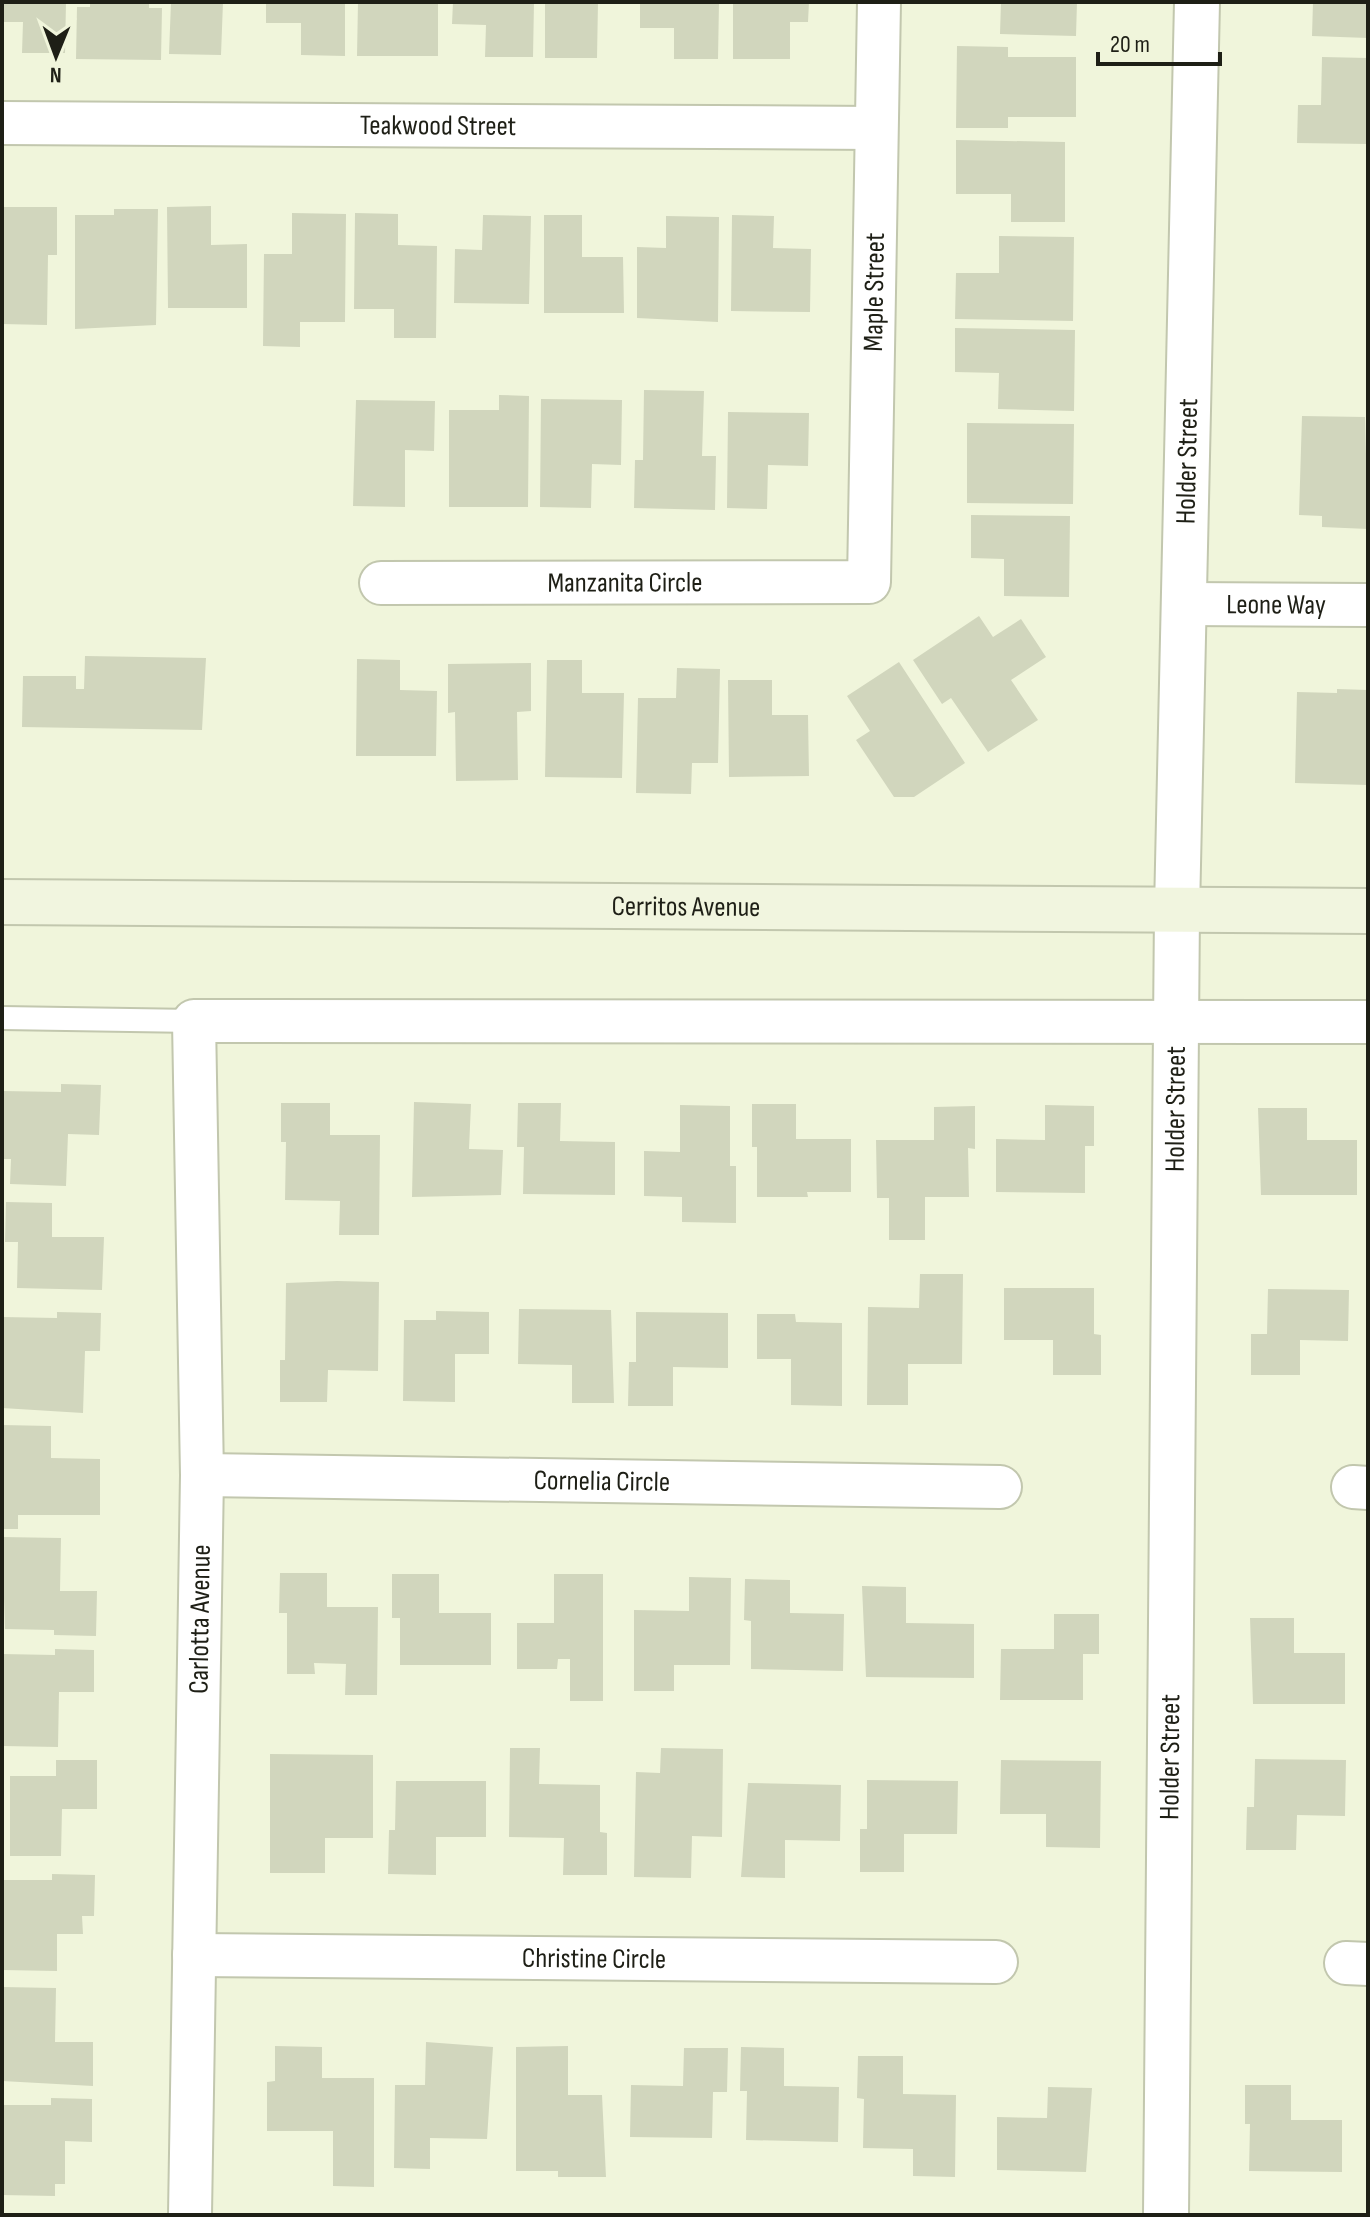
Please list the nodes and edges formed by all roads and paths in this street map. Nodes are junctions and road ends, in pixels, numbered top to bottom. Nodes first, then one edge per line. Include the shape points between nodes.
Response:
1 (879, 2) edge
2 (1197, 2) edge
3 (2, 123) edge
4 (876, 128) junction
5 (869, 582) joint
6 (381, 583) dead end
7 (1184, 604) junction
8 (1368, 605) edge
9 (2, 902) edge
10 (1177, 910) junction
11 (1368, 911) edge
12 (2, 1018) edge
13 (1176, 1020) junction
14 (194, 1021) junction
15 (1368, 1022) edge
16 (202, 1475) junction
17 (1000, 1487) dead end
18 (194, 1955) junction
19 (996, 1962) dead end
20 (190, 2215) edge
21 (1166, 2215) edge

1 - 4 street, Maple Street
2 - 7 street, Holder Street
3 - 4 street, Teakwood Street
4 - 5 street, Maple Street
5 - 6 street, Manzanita Circle
7 - 8 street, Leone Way
7 - 10 street, Holder Street
9 - 10 main road, Cerritos Avenue
10 - 11 main road, Cerritos Avenue
10 - 13 street, Holder Street
12 - 14 lane
13 - 14 street
13 - 15 street
13 - 21 street, Holder Street
14 - 16 street, Carlotta Avenue
16 - 17 street, Cornelia Circle
16 - 18 street, Carlotta Avenue
18 - 19 street, Christine Circle
18 - 20 street, Carlotta Avenue

